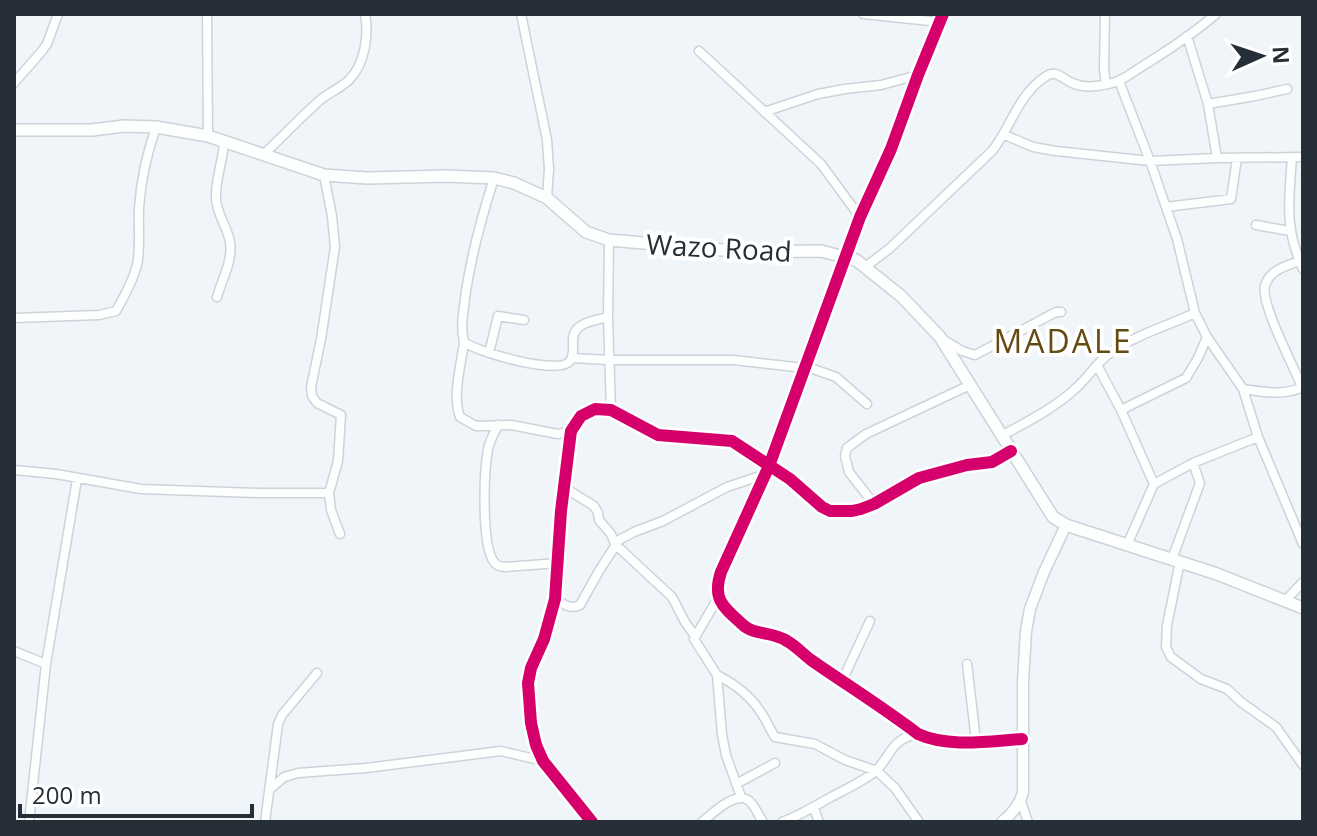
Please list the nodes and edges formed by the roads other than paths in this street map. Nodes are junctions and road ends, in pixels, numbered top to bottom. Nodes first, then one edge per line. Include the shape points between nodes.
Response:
1 (58, 14) edge
2 (207, 14) edge
3 (365, 14) edge
4 (521, 14) edge
5 (863, 14) edge
6 (1105, 14) edge
7 (1216, 14) edge
8 (942, 18) edge
9 (1187, 36) junction
10 (699, 51) dead end
11 (918, 75) junction
12 (1119, 81) junction
13 (14, 83) edge
14 (1106, 84) junction
15 (1287, 89) dead end
16 (1208, 104) junction
17 (764, 112) junction
18 (156, 127) junction
19 (14, 130) edge
20 (1005, 135) junction
21 (208, 136) junction
22 (224, 142) junction
23 (263, 155) junction
24 (1292, 157) junction
25 (1303, 157) edge
26 (1217, 158) junction
27 (1237, 158) junction
28 (1150, 161) junction
29 (324, 175) junction
30 (494, 178) junction
31 (547, 198) junction
32 (1166, 207) junction
33 (860, 217) junction
34 (1256, 225) dead end
35 (1290, 231) junction
36 (609, 240) junction
37 (845, 257) junction
38 (1301, 265) edge
39 (865, 267) junction
40 (217, 297) dead end
41 (1061, 312) dead end
42 (1195, 313) junction
43 (608, 317) junction
44 (14, 318) edge
45 (524, 320) dead end
46 (940, 337) junction
47 (1207, 337) junction
48 (464, 342) junction
49 (489, 353) junction
50 (572, 358) junction
51 (609, 360) junction
52 (1097, 365) junction
53 (804, 367) junction
54 (970, 385) junction
55 (1303, 387) edge
56 (1243, 389) junction
57 (867, 404) dead end
58 (611, 410) junction
59 (1121, 410) junction
60 (498, 425) junction
61 (571, 431) junction
62 (558, 434) junction
63 (1001, 436) junction
64 (1258, 437) junction
65 (569, 445) junction
66 (1011, 451) junction
67 (1193, 463) junction
68 (14, 470) edge
69 (767, 470) junction
70 (77, 479) junction
71 (1154, 484) junction
72 (565, 488) junction
73 (329, 493) junction
74 (874, 504) junction
75 (1066, 525) junction
76 (340, 534) dead end
77 (615, 540) junction
78 (1303, 544) edge
79 (1127, 545) junction
80 (1176, 561) junction
81 (558, 563) junction
82 (1303, 582) edge
83 (718, 598) junction
84 (555, 599) junction
85 (1286, 600) junction
86 (1303, 608) edge
87 (870, 621) dead end
88 (695, 636) junction
89 (14, 651) edge
90 (46, 664) junction
91 (967, 664) dead end
92 (317, 673) dead end
93 (717, 675) junction
94 (842, 681) junction
95 (918, 734) junction
96 (1022, 739) junction
97 (976, 741) junction
98 (543, 761) junction
99 (775, 763) dead end
100 (1303, 765) edge
101 (877, 771) junction
102 (736, 784) junction
103 (270, 789) junction
104 (741, 797) junction
105 (1021, 801) junction
106 (814, 808) junction
107 (29, 822) edge
108 (265, 822) edge
109 (592, 822) edge
110 (702, 822) edge
111 (763, 822) edge
112 (782, 822) edge
113 (819, 822) edge
114 (919, 822) edge
115 (1002, 822) edge
116 (1028, 822) edge

1 - 13 street via 47,44
2 - 21 street
3 - 23 street via 364,50 356,71
4 - 31 street via 547,140
5 - 8 street
6 - 14 street
7 - 9 street
8 - 11 street
9 - 12 street
9 - 16 street
10 - 17 street
11 - 17 street via 818,94
11 - 33 street
12 - 14 street
12 - 28 street
14 - 20 street via 1079,86 1058,74 1044,77 1020,102
15 - 16 street
16 - 26 street
17 - 33 street via 821,164
18 - 19 main road, Wazo Road
18 - 21 main road, Wazo Road
18 - 44 street via 143,176 136,269 116,311
20 - 28 street via 1033,147
20 - 39 street via 976,169
21 - 22 main road, Wazo Road
22 - 23 main road, Wazo Road
22 - 40 street via 216,203 230,252
23 - 29 main road, Wazo Road
24 - 25 street
24 - 27 street
24 - 35 street
26 - 27 street
26 - 28 street
27 - 32 street via 1232,199
28 - 32 street
29 - 30 main road, Wazo Road
29 - 73 street via 335,247 311,387 317,403 341,415 338,461
30 - 31 main road, Wazo Road
30 - 48 street via 470,264
31 - 36 main road, Wazo Road via 586,232
32 - 42 street
33 - 37 street
34 - 35 street
35 - 38 street
36 - 37 main road, Wazo Road via 746,252 821,251
36 - 43 street
37 - 39 main road, Wazo Road
37 - 53 street
38 - 55 street via 1272,274 1264,294
39 - 46 main road, Wazo Road
41 - 46 street via 975,355
42 - 47 street
42 - 52 street via 1120,347
43 - 50 street via 575,329
43 - 51 street
45 - 49 street via 498,316
46 - 54 main road, Wazo Road
47 - 56 street
47 - 59 street via 1186,378
48 - 49 street
48 - 60 street via 459,415 473,426
49 - 50 street via 542,366 565,365
50 - 51 street
51 - 53 street via 734,360
51 - 58 street
52 - 59 street
52 - 63 street via 1063,399
53 - 57 street via 836,377
53 - 69 street
54 - 63 main road, Wazo Road
54 - 74 street via 847,448 849,472
55 - 56 street via 1280,394
56 - 64 street
58 - 61 street via 595,409 581,416
58 - 69 street via 658,435 732,441
59 - 71 street
60 - 62 street
60 - 81 street via 485,471 484,505 493,561 505,567
61 - 62 street
61 - 65 street
62 - 65 street
63 - 66 main road, Wazo Road
64 - 67 street
64 - 78 street
65 - 72 street
66 - 74 street via 992,462 919,478
66 - 75 main road, Wazo Road via 1053,517
67 - 71 street
67 - 80 street via 1200,483
68 - 70 street
69 - 74 street via 790,479 830,511
69 - 77 street
69 - 83 street via 721,572
70 - 73 street via 169,491
70 - 90 street
71 - 79 street
72 - 77 street via 594,506
72 - 81 street
73 - 76 street
75 - 79 main road, Wazo Road
75 - 96 street via 1030,609
77 - 84 street via 580,605 568,607
77 - 88 street via 672,597
79 - 80 main road, Wazo Road
80 - 85 main road, Wazo Road
80 - 100 street via 1167,625 1171,657 1201,679 1227,689 1276,727
81 - 84 street
82 - 85 street
83 - 88 street
83 - 94 street via 749,630 788,641
84 - 98 street via 528,683 531,723
85 - 86 main road, Wazo Road
87 - 94 street
88 - 93 street
89 - 90 street
90 - 107 street
91 - 97 street
92 - 103 street via 278,724
93 - 101 street via 751,700 775,737 815,744
93 - 102 street via 722,735
94 - 95 street
95 - 97 street via 932,740
95 - 101 street via 894,746
96 - 97 street
96 - 105 street
98 - 103 street via 489,751 298,773
98 - 109 street
99 - 102 street
101 - 106 street
101 - 114 street
102 - 104 street
103 - 108 street
104 - 110 street
104 - 111 street
105 - 115 street
105 - 116 street
106 - 112 street
106 - 113 street

